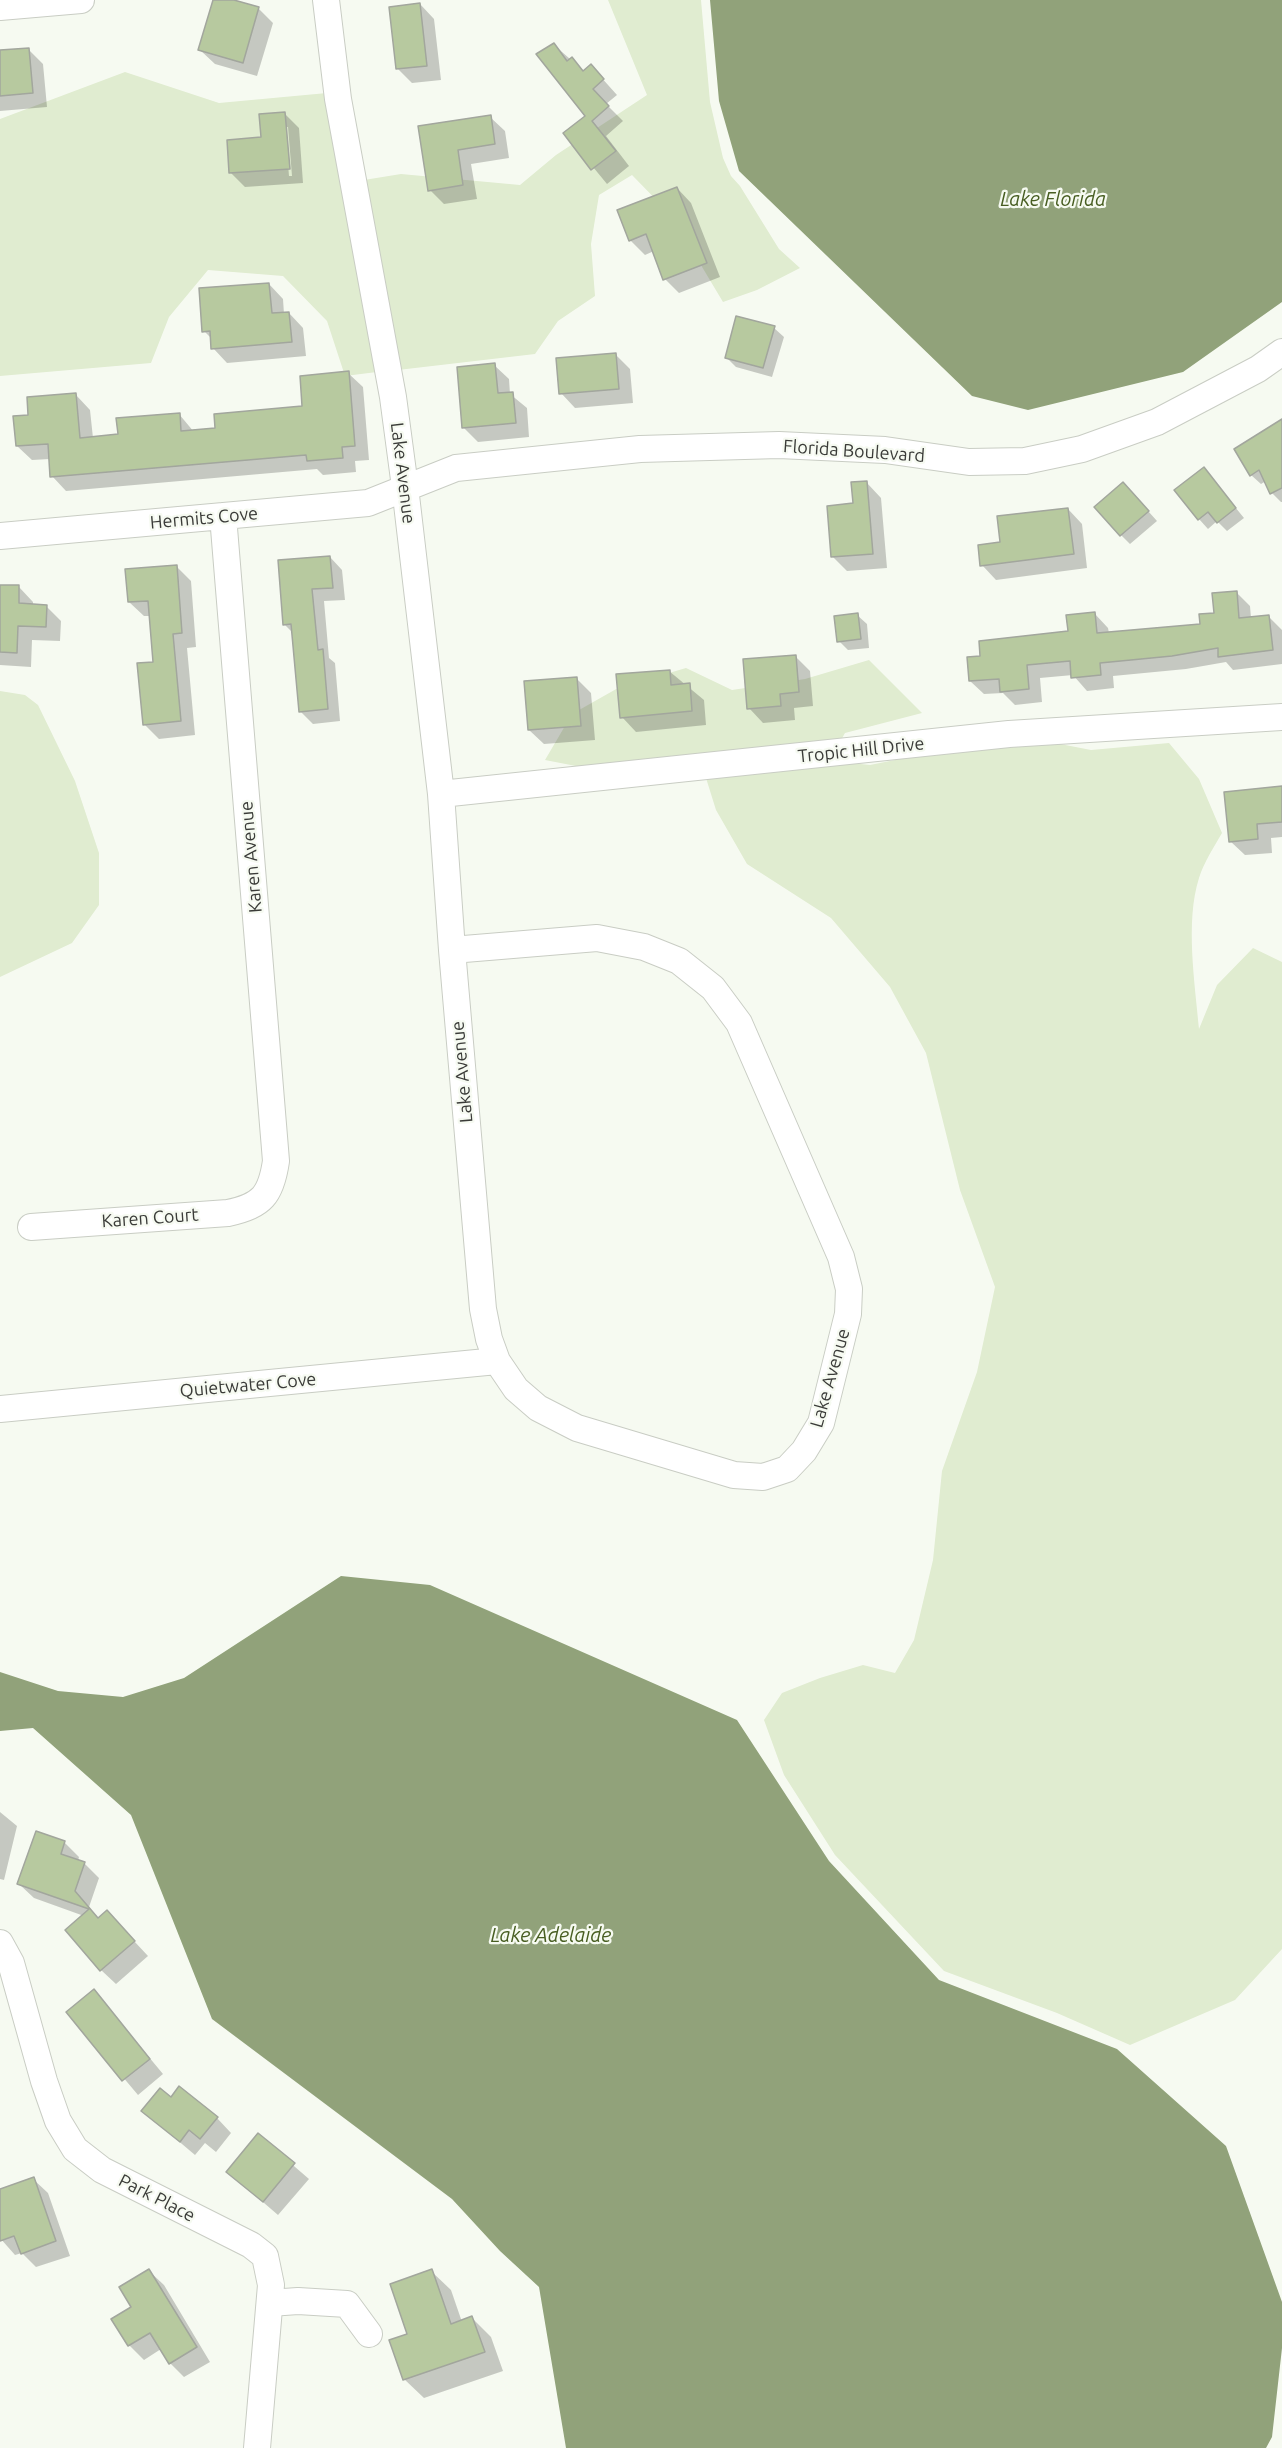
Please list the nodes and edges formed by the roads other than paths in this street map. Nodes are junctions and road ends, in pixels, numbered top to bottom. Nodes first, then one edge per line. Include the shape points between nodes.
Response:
1 (81, 0) edge
2 (326, 0) edge
3 (0, 8) edge
4 (1282, 352) edge
5 (405, 487) junction
6 (223, 516) junction
7 (0, 536) edge
8 (1282, 717) edge
9 (441, 794) junction
10 (452, 950) junction
11 (264, 1197) joint
12 (31, 1227) dead end
13 (497, 1361) junction
14 (0, 1409) edge
15 (0, 1943) edge
16 (270, 2303) junction
17 (369, 2334) dead end
18 (257, 2448) edge

1 - 3 street
2 - 5 street, Lake Avenue via 338,99 393,397
4 - 5 street, Florida Boulevard via 1258,369 1157,422 1082,449 1025,461 969,462 885,450 778,445 640,450 456,468
5 - 6 street, Hermits Cove via 368,503
5 - 9 street, Lake Avenue
6 - 7 street, Hermits Cove
6 - 11 street, Karen Avenue via 276,1161
8 - 9 street, Tropic Hill Drive via 1009,734
9 - 10 street, Lake Avenue
10 - 13 street, Lake Avenue via 483,1309
10 - 13 street, Lake Avenue via 597,938 644,947 679,961 713,988 739,1023 842,1257 849,1289 848,1314 820,1424 804,1451 787,1468 764,1477 734,1475 577,1428 538,1408 516,1389
11 - 12 street, Karen Court via 250,1208 228,1213
13 - 14 street, Quietwater Cove
15 - 16 street, Park Place via 11,1962 58,2121 75,2149 102,2170 251,2245 265,2256
16 - 17 street via 347,2304
16 - 18 street, Park Place

